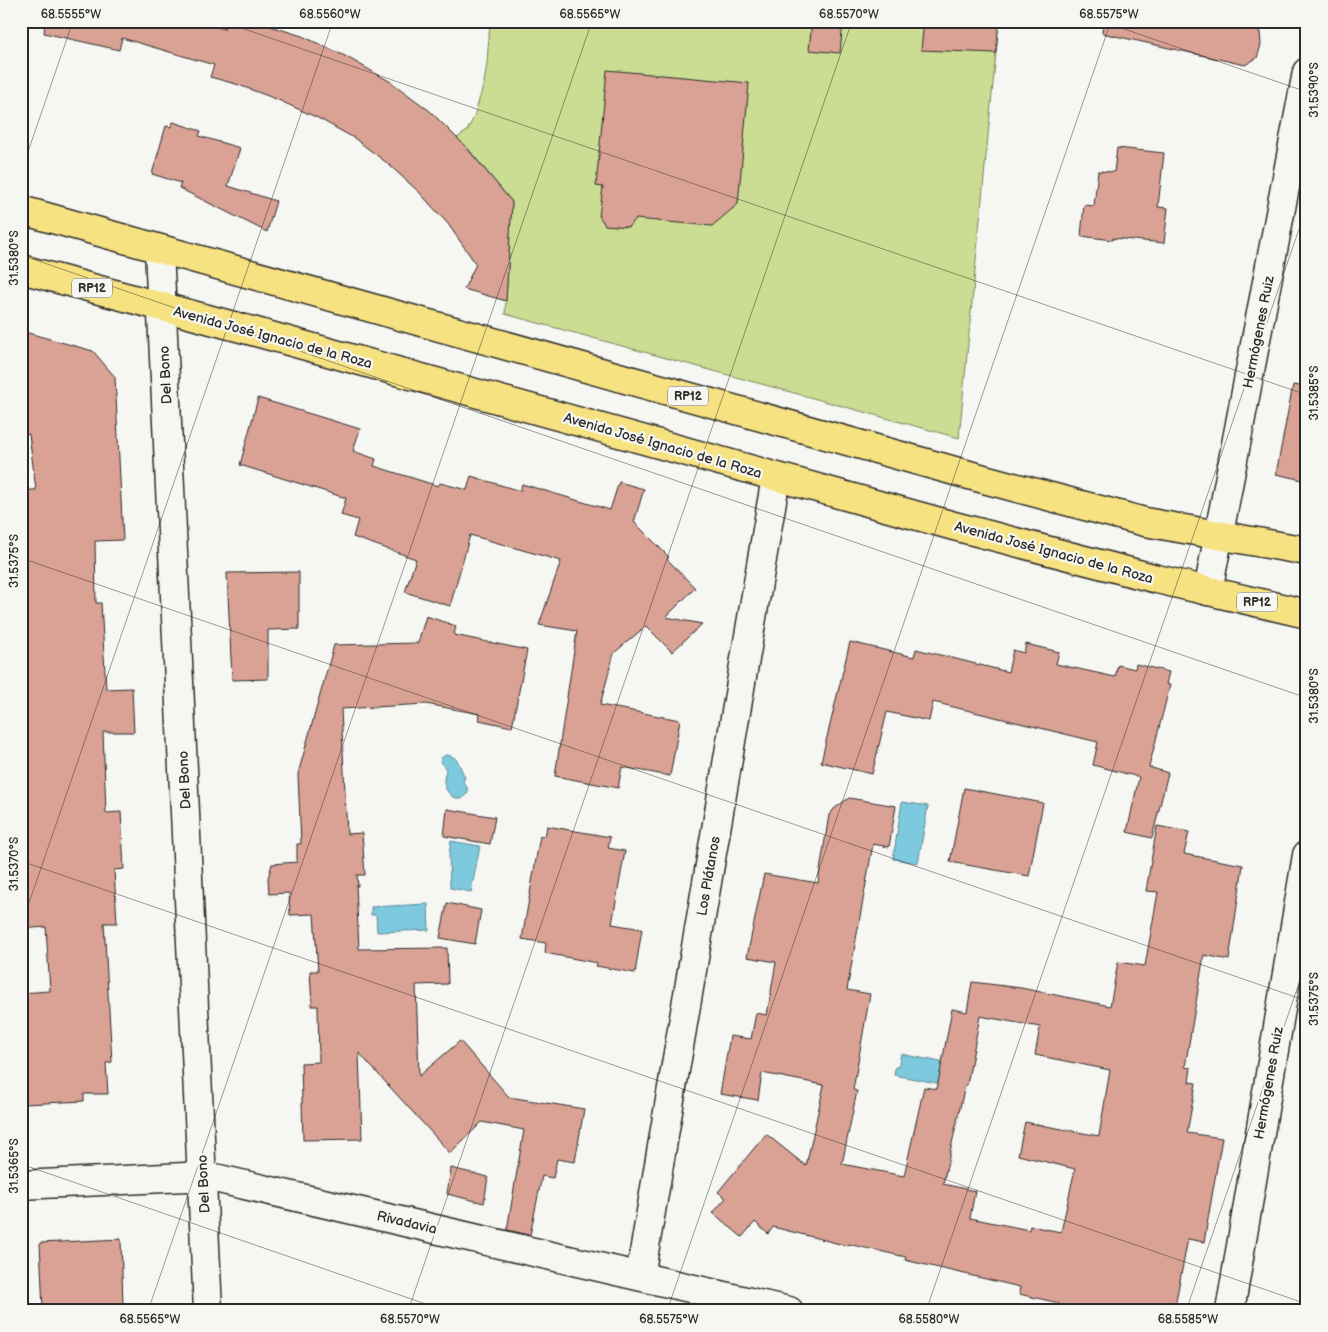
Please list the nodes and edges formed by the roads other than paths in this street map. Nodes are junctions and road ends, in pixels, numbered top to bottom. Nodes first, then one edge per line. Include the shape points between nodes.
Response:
1 (1307, 72) edge
2 (21, 210) edge
3 (159, 249) junction
4 (21, 269) edge
5 (162, 306) junction
6 (776, 476) junction
7 (1219, 534) junction
8 (1307, 551) edge
9 (1208, 591) junction
10 (1307, 614) edge
11 (1307, 855) edge
12 (202, 1176) junction
13 (21, 1186) edge
14 (640, 1276) junction
15 (208, 1311) edge
16 (789, 1311) edge
17 (1230, 1311) edge

1 - 7 street, Hermógenes Ruiz
2 - 3 main road, RP12
3 - 5 street, Del Bono
3 - 7 main road, RP12 via 1099,510 1145,522
4 - 5 main road, Avenida José Ignacio de la Roza / RP12
5 - 6 main road, Avenida José Ignacio de la Roza / RP12
5 - 12 street, Del Bono
6 - 9 main road, Avenida José Ignacio de la Roza / RP12 via 963,529
6 - 14 street, Los Plátanos
7 - 8 main road, RP12
7 - 9 street, Hermógenes Ruiz
9 - 10 main road, Avenida José Ignacio de la Roza / RP12
11 - 17 street, Hermógenes Ruiz
12 - 13 street, Rivadavia
12 - 14 street, Rivadavia
12 - 15 street, Del Bono
14 - 16 street, Rivadavia

